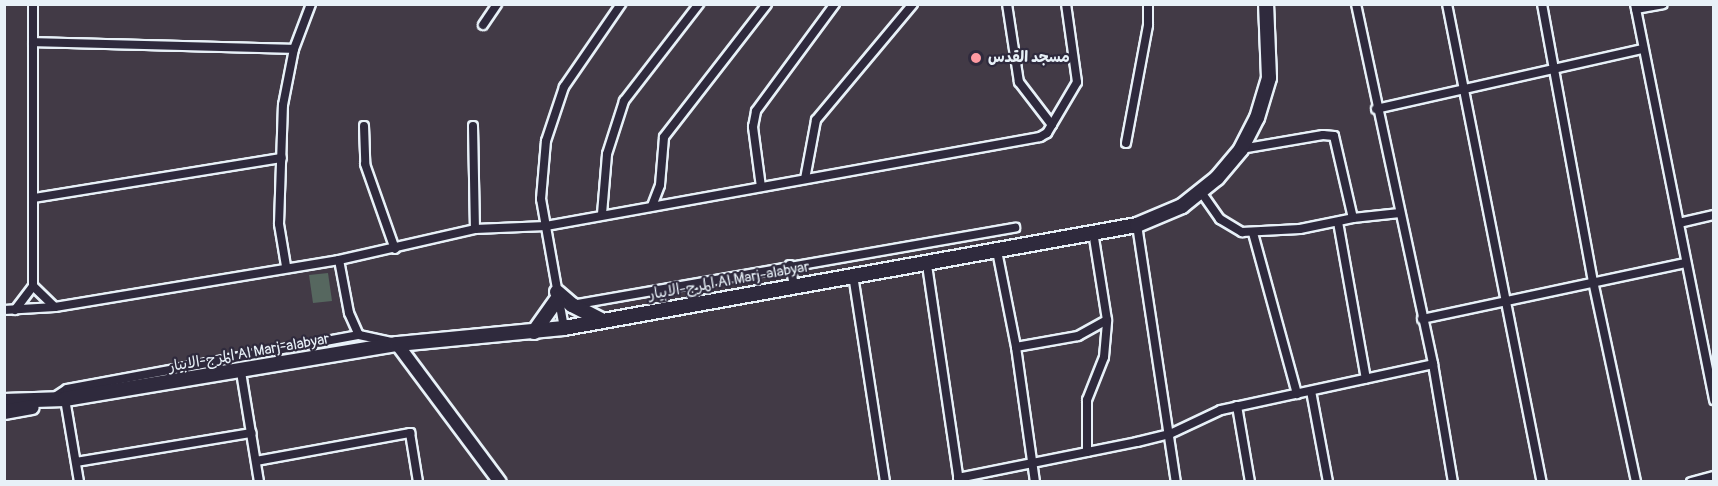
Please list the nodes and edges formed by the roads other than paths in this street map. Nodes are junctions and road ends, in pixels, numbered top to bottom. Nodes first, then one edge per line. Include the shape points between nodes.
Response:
1 (33, 4) edge
2 (311, 4) edge
3 (497, 4) edge
4 (621, 4) edge
5 (699, 4) edge
6 (767, 4) edge
7 (835, 4) edge
8 (914, 4) edge
9 (1007, 4) edge
10 (1066, 4) edge
11 (1148, 4) edge
12 (1266, 4) edge
13 (1356, 4) edge
14 (1447, 4) edge
15 (1542, 4) edge
16 (1663, 4) edge
17 (1636, 7) edge
18 (483, 25) dead end
19 (33, 42) junction
20 (294, 49) junction
21 (1643, 49) junction
22 (1552, 70) junction
23 (1464, 91) junction
24 (1376, 109) junction
25 (1052, 125) junction
26 (364, 126) dead end
27 (473, 126) dead end
28 (1126, 143) dead end
29 (1241, 149) junction
30 (282, 158) junction
31 (805, 180) junction
32 (761, 187) junction
33 (1201, 192) junction
34 (34, 198) junction
35 (652, 206) junction
36 (1400, 213) junction
37 (602, 214) junction
38 (1713, 215) edge
39 (1353, 218) junction
40 (1338, 222) junction
41 (1679, 223) junction
42 (1137, 225) junction
43 (546, 226) junction
44 (1015, 228) dead end
45 (475, 229) junction
46 (1094, 232) junction
47 (1253, 233) junction
48 (395, 249) junction
49 (997, 251) junction
50 (339, 260) junction
51 (1686, 263) junction
52 (927, 265) junction
53 (286, 266) junction
54 (790, 266) junction
55 (853, 275) junction
56 (1593, 281) junction
57 (794, 285) junction
58 (33, 286) junction
59 (557, 295) junction
60 (1506, 301) junction
61 (572, 305) junction
62 (55, 307) junction
63 (4, 310) edge
64 (15, 310) junction
65 (1422, 319) junction
66 (1107, 320) junction
67 (603, 321) junction
68 (564, 328) junction
69 (534, 332) junction
70 (359, 335) junction
71 (397, 344) junction
72 (1709, 344) edge
73 (1016, 347) junction
74 (1432, 364) junction
75 (241, 372) junction
76 (1366, 379) junction
77 (1311, 390) junction
78 (1297, 394) junction
79 (65, 399) junction
80 (1713, 400) edge
81 (4, 401) edge
82 (48, 401) junction
83 (1237, 406) junction
84 (4, 412) edge
85 (252, 433) junction
86 (1170, 434) junction
87 (1087, 452) junction
88 (256, 461) junction
89 (76, 462) junction
90 (1032, 463) junction
91 (1713, 476) edge
92 (959, 480) edge
93 (80, 482) edge
94 (259, 482) edge
95 (418, 482) edge
96 (500, 482) edge
97 (885, 482) edge
98 (1035, 482) edge
99 (1176, 482) edge
100 (1250, 482) edge
101 (1328, 482) edge
102 (1453, 482) edge
103 (1542, 482) edge
104 (1636, 482) edge
105 (1691, 482) edge

1 - 19 street
2 - 20 street
3 - 18 street
4 - 43 street via 584,53 557,104 546,141 541,181
5 - 37 street via 624,101 607,154
6 - 35 street via 664,137 660,185
7 - 32 street via 756,111 753,127
8 - 31 street via 816,120
9 - 25 street via 1019,82
10 - 25 street via 1077,82
11 - 28 street via 1148,25
12 - 29 main road, المرج-الابيار Al Marj-alabyar via 1270,28 1269,78 1257,118
13 - 24 street
14 - 23 street
15 - 22 street
16 - 17 street
17 - 21 street
19 - 20 street
19 - 34 street
20 - 30 street via 283,105
21 - 22 street
21 - 41 street
22 - 23 street
22 - 56 street
23 - 24 street
23 - 60 street
24 - 36 street
25 - 31 street via 1036,138
26 - 48 street via 365,164
27 - 45 street
29 - 33 main road, المرج-الابيار Al Marj-alabyar
29 - 39 street via 1334,136
30 - 34 street
30 - 53 street via 279,225
31 - 32 street
32 - 35 street
33 - 42 main road, المرج-الابيار Al Marj-alabyar via 1182,206
33 - 47 street via 1232,229
34 - 58 street
35 - 37 street
36 - 39 street
36 - 65 street
37 - 43 street
38 - 41 street
39 - 40 street
40 - 47 street
40 - 76 street
41 - 51 street
42 - 46 main road, المرج-الابيار Al Marj-alabyar
42 - 86 street
43 - 45 street
43 - 59 street
44 - 54 street
45 - 48 street
46 - 49 main road, المرج-الابيار Al Marj-alabyar
46 - 66 street
47 - 78 street
48 - 50 street
49 - 52 main road, المرج-الابيار Al Marj-alabyar
49 - 73 street
50 - 53 street
50 - 70 street via 349,313
51 - 56 street
51 - 72 street
52 - 55 main road, المرج-الابيار Al Marj-alabyar
52 - 92 street
53 - 62 street
54 - 57 street
54 - 61 street
55 - 57 main road, المرج-الابيار Al Marj-alabyar
55 - 97 street
56 - 60 street
56 - 104 street
57 - 67 main road, المرج-الابيار Al Marj-alabyar
58 - 62 street
58 - 64 street
59 - 61 main road
59 - 68 street
59 - 69 main road
60 - 65 street
60 - 103 street
61 - 67 main road
62 - 64 street
63 - 64 street
65 - 74 street
66 - 73 street via 1078,336
66 - 87 street via 1104,357 1087,400
67 - 68 main road, المرج-الابيار Al Marj-alabyar
68 - 69 main road, المرج-الابيار Al Marj-alabyar
69 - 71 main road, المرج-الابيار Al Marj-alabyar
70 - 71 street
70 - 82 street via 67,389
71 - 75 main road, المرج-الابيار Al Marj-alabyar
71 - 96 street
72 - 80 street
73 - 90 street
74 - 76 street
74 - 102 street
75 - 79 main road, المرج-الابيار Al Marj-alabyar
75 - 85 street
76 - 77 street
77 - 78 street
77 - 101 street
78 - 83 street
79 - 82 main road, المرج-الابيار Al Marj-alabyar
79 - 89 street
81 - 82 main road, المرج-الابيار Al Marj-alabyar
82 - 84 main road, المرج-الابيار Al Marj-alabyar
83 - 86 street via 1209,414
83 - 100 street
85 - 88 street
85 - 89 street
86 - 87 street
86 - 99 street
87 - 90 street
88 - 94 street
88 - 95 street via 410,433
89 - 93 street
90 - 92 street
90 - 98 street
91 - 105 street

